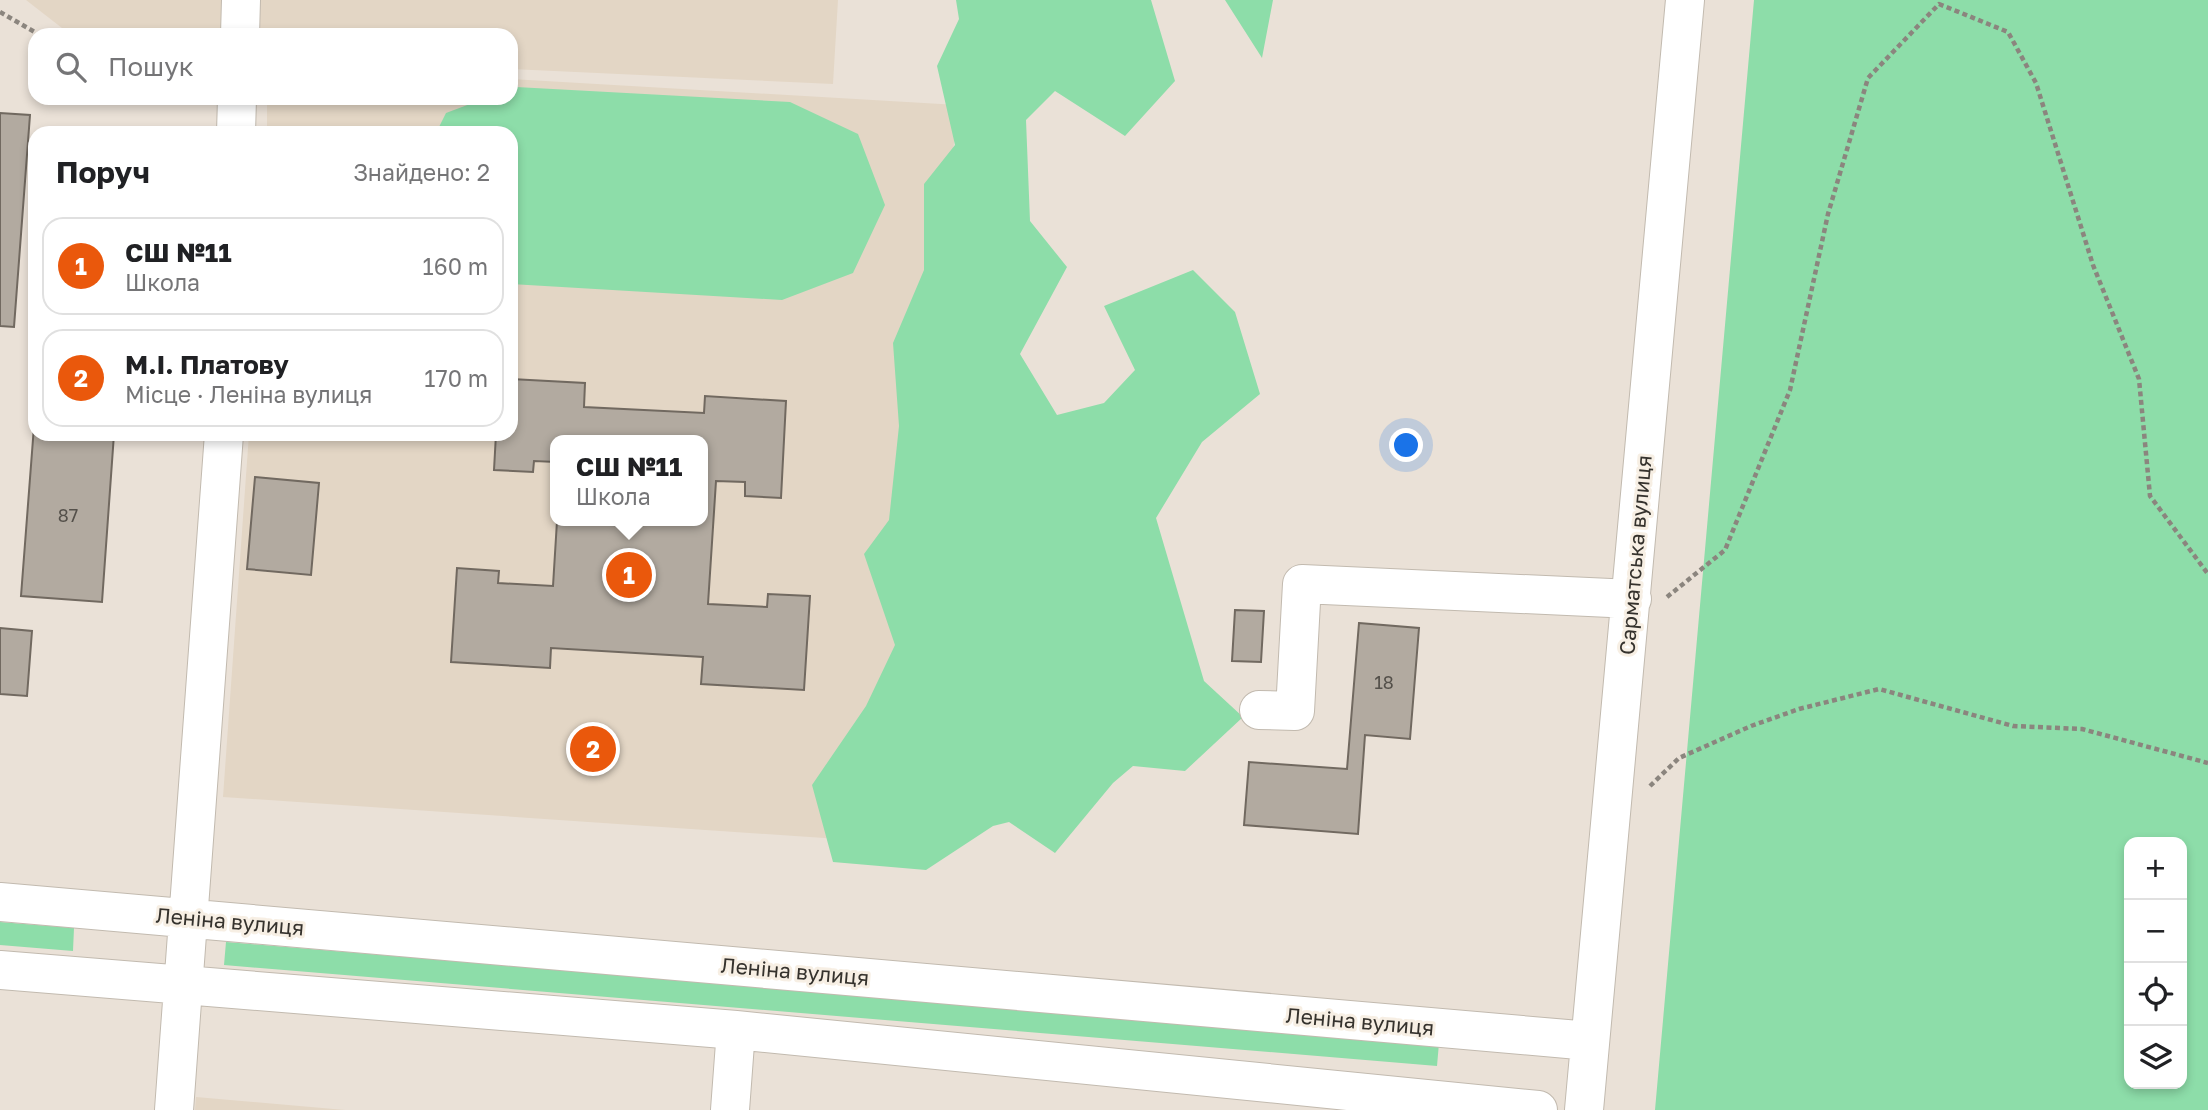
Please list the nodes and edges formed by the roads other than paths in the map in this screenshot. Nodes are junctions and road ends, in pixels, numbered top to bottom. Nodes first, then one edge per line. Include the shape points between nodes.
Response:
1 (241, 0) edge
2 (1685, 0) edge
3 (240, 28) edge
4 (237, 105) edge
5 (236, 126) edge
6 (223, 441) edge
7 (1630, 614) junction
8 (1259, 710) dead end
9 (0, 902) edge
10 (189, 918) junction
11 (0, 970) edge
12 (184, 985) junction
13 (736, 1030) junction
14 (1590, 1041) junction
15 (174, 1110) edge
16 (730, 1110) edge
17 (1538, 1110) edge
18 (1584, 1110) edge

1 - 3 street
2 - 7 street, Сарматська вулиця
4 - 5 street
6 - 10 street
7 - 8 street via 1302,584 1295,711
7 - 14 street, Сарматська вулиця
9 - 10 street, Леніна вулиця
10 - 12 street
10 - 14 street, Леніна вулиця
11 - 12 street
12 - 13 street
12 - 15 street
13 - 16 street
13 - 17 street
14 - 18 street, Сарматська вулиця

